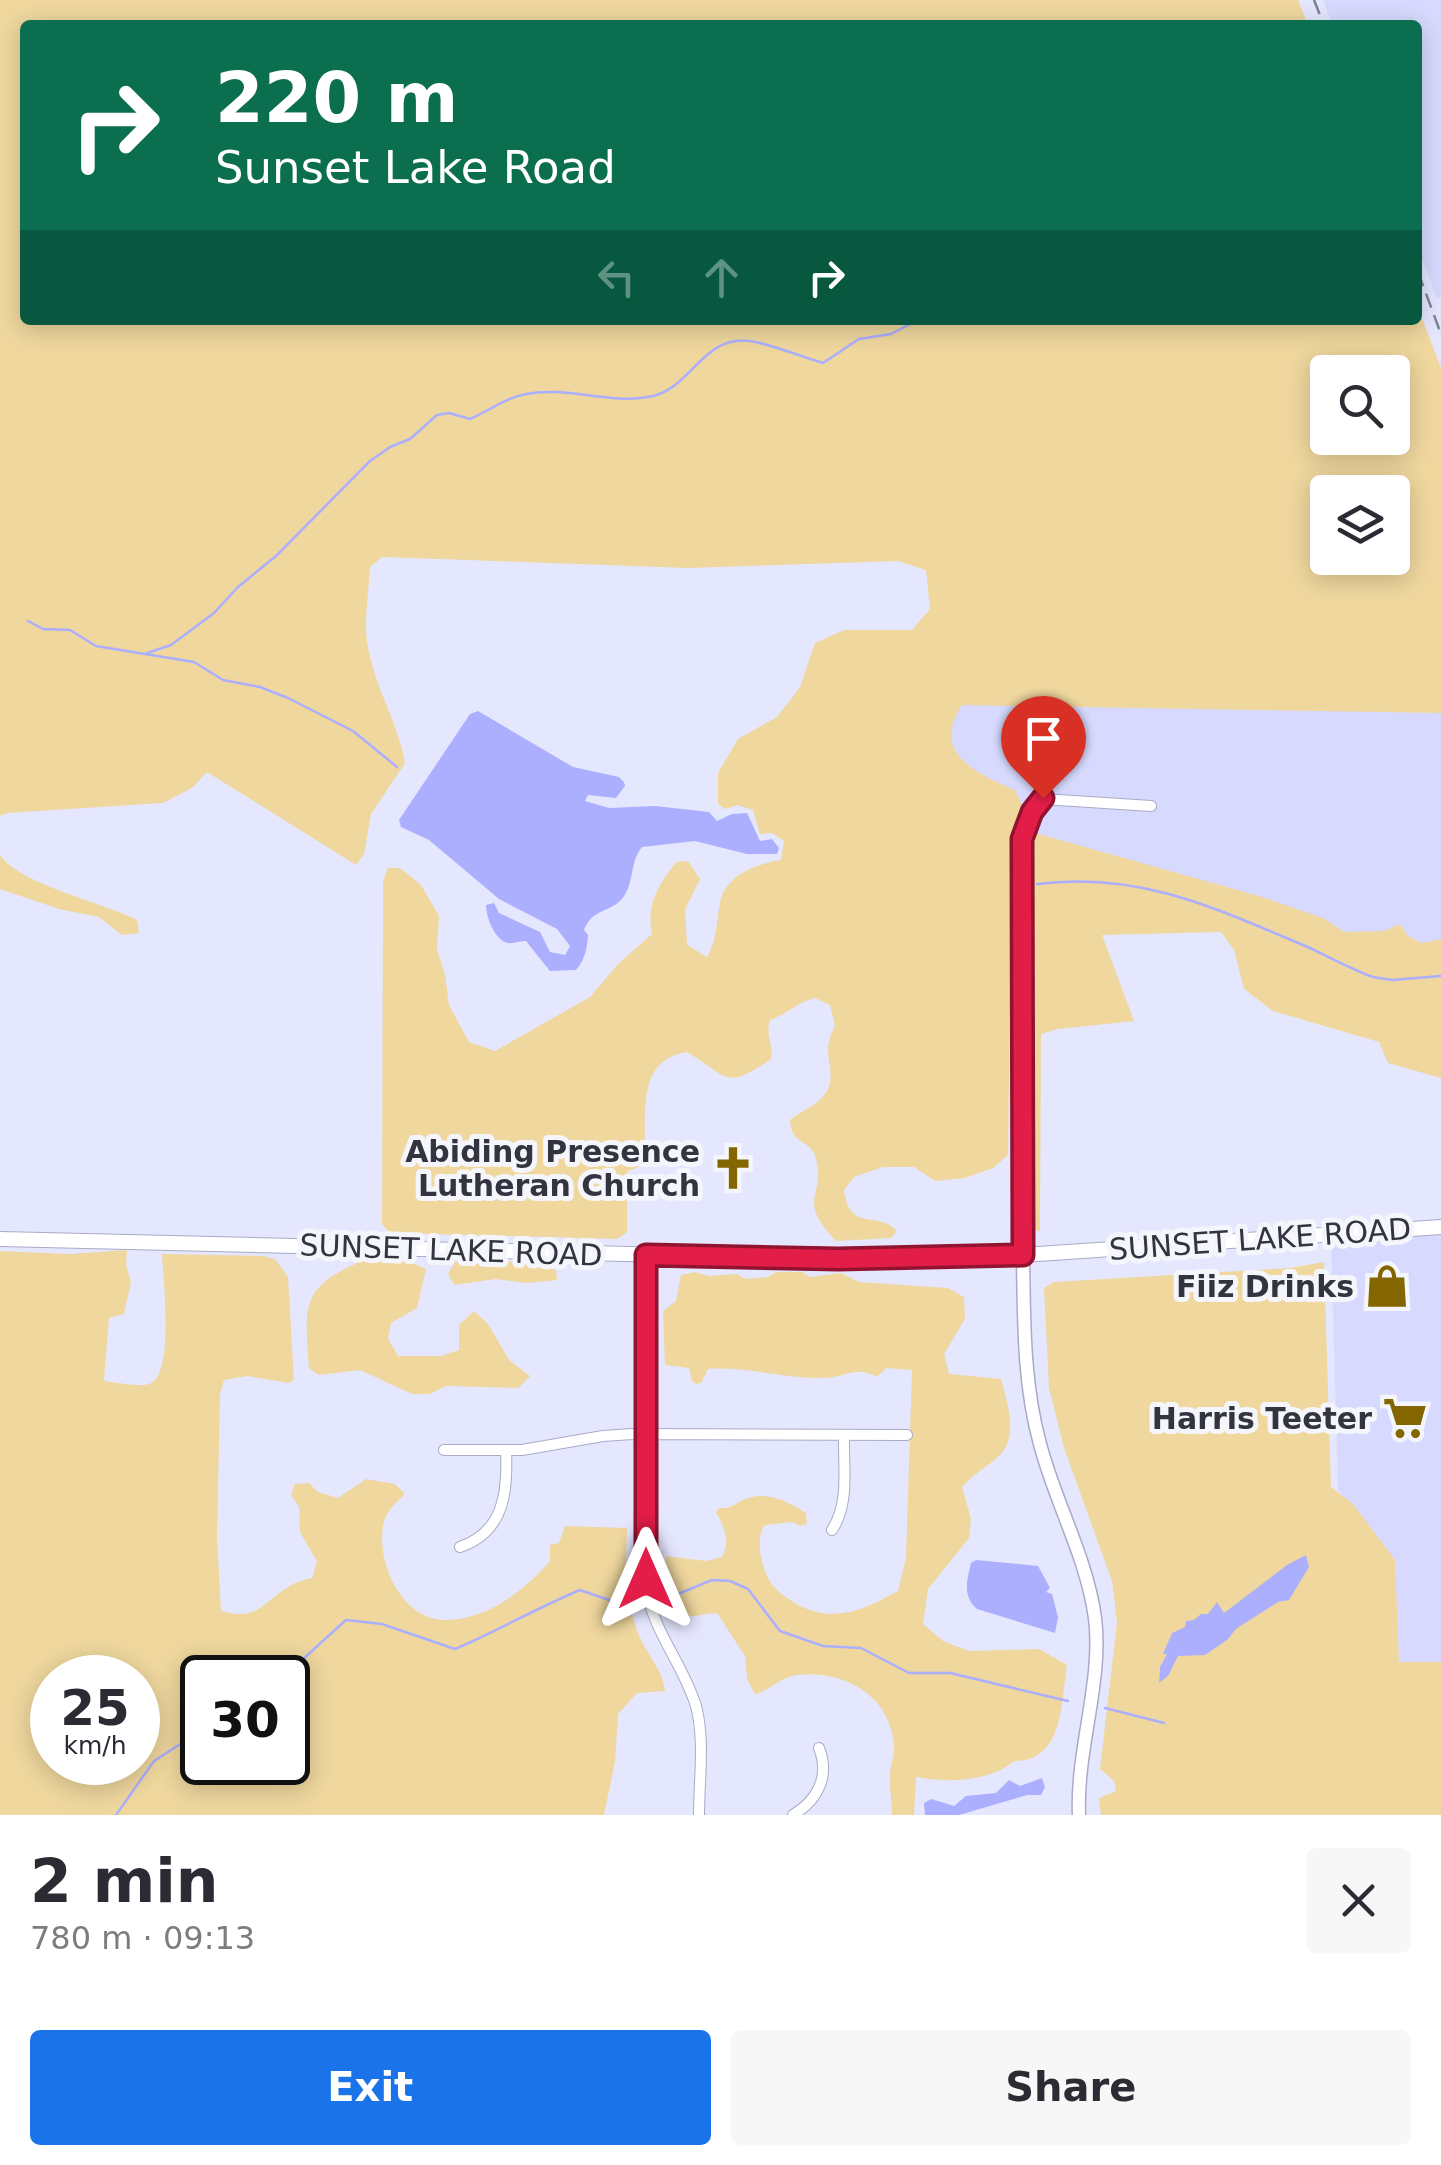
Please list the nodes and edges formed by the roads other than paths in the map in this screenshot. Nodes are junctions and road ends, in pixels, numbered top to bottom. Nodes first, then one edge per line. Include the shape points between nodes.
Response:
1 (1151, 806) dead end
2 (1441, 1227) edge
3 (0, 1239) edge
4 (646, 1255) junction
5 (1023, 1255) junction
6 (646, 1434) junction
7 (844, 1436) junction
8 (907, 1436) dead end
9 (444, 1450) dead end
10 (506, 1450) junction
11 (832, 1530) dead end
12 (460, 1548) dead end
13 (820, 1748) dead end
14 (699, 1815) edge
15 (793, 1815) edge
16 (1079, 1815) edge

1 - 5 street via 1043,798 1022,839
2 - 5 main road, SUNSET LAKE ROAD
3 - 4 main road, SUNSET LAKE ROAD
4 - 5 main road, SUNSET LAKE ROAD
4 - 6 street
5 - 16 street via 1036,1426 1095,1617
6 - 7 street
6 - 10 street
6 - 14 street via 647,1592 696,1708
7 - 8 street
7 - 11 street via 844,1500
9 - 10 street
10 - 12 street via 506,1484 494,1521 484,1536
13 - 15 street via 822,1782

